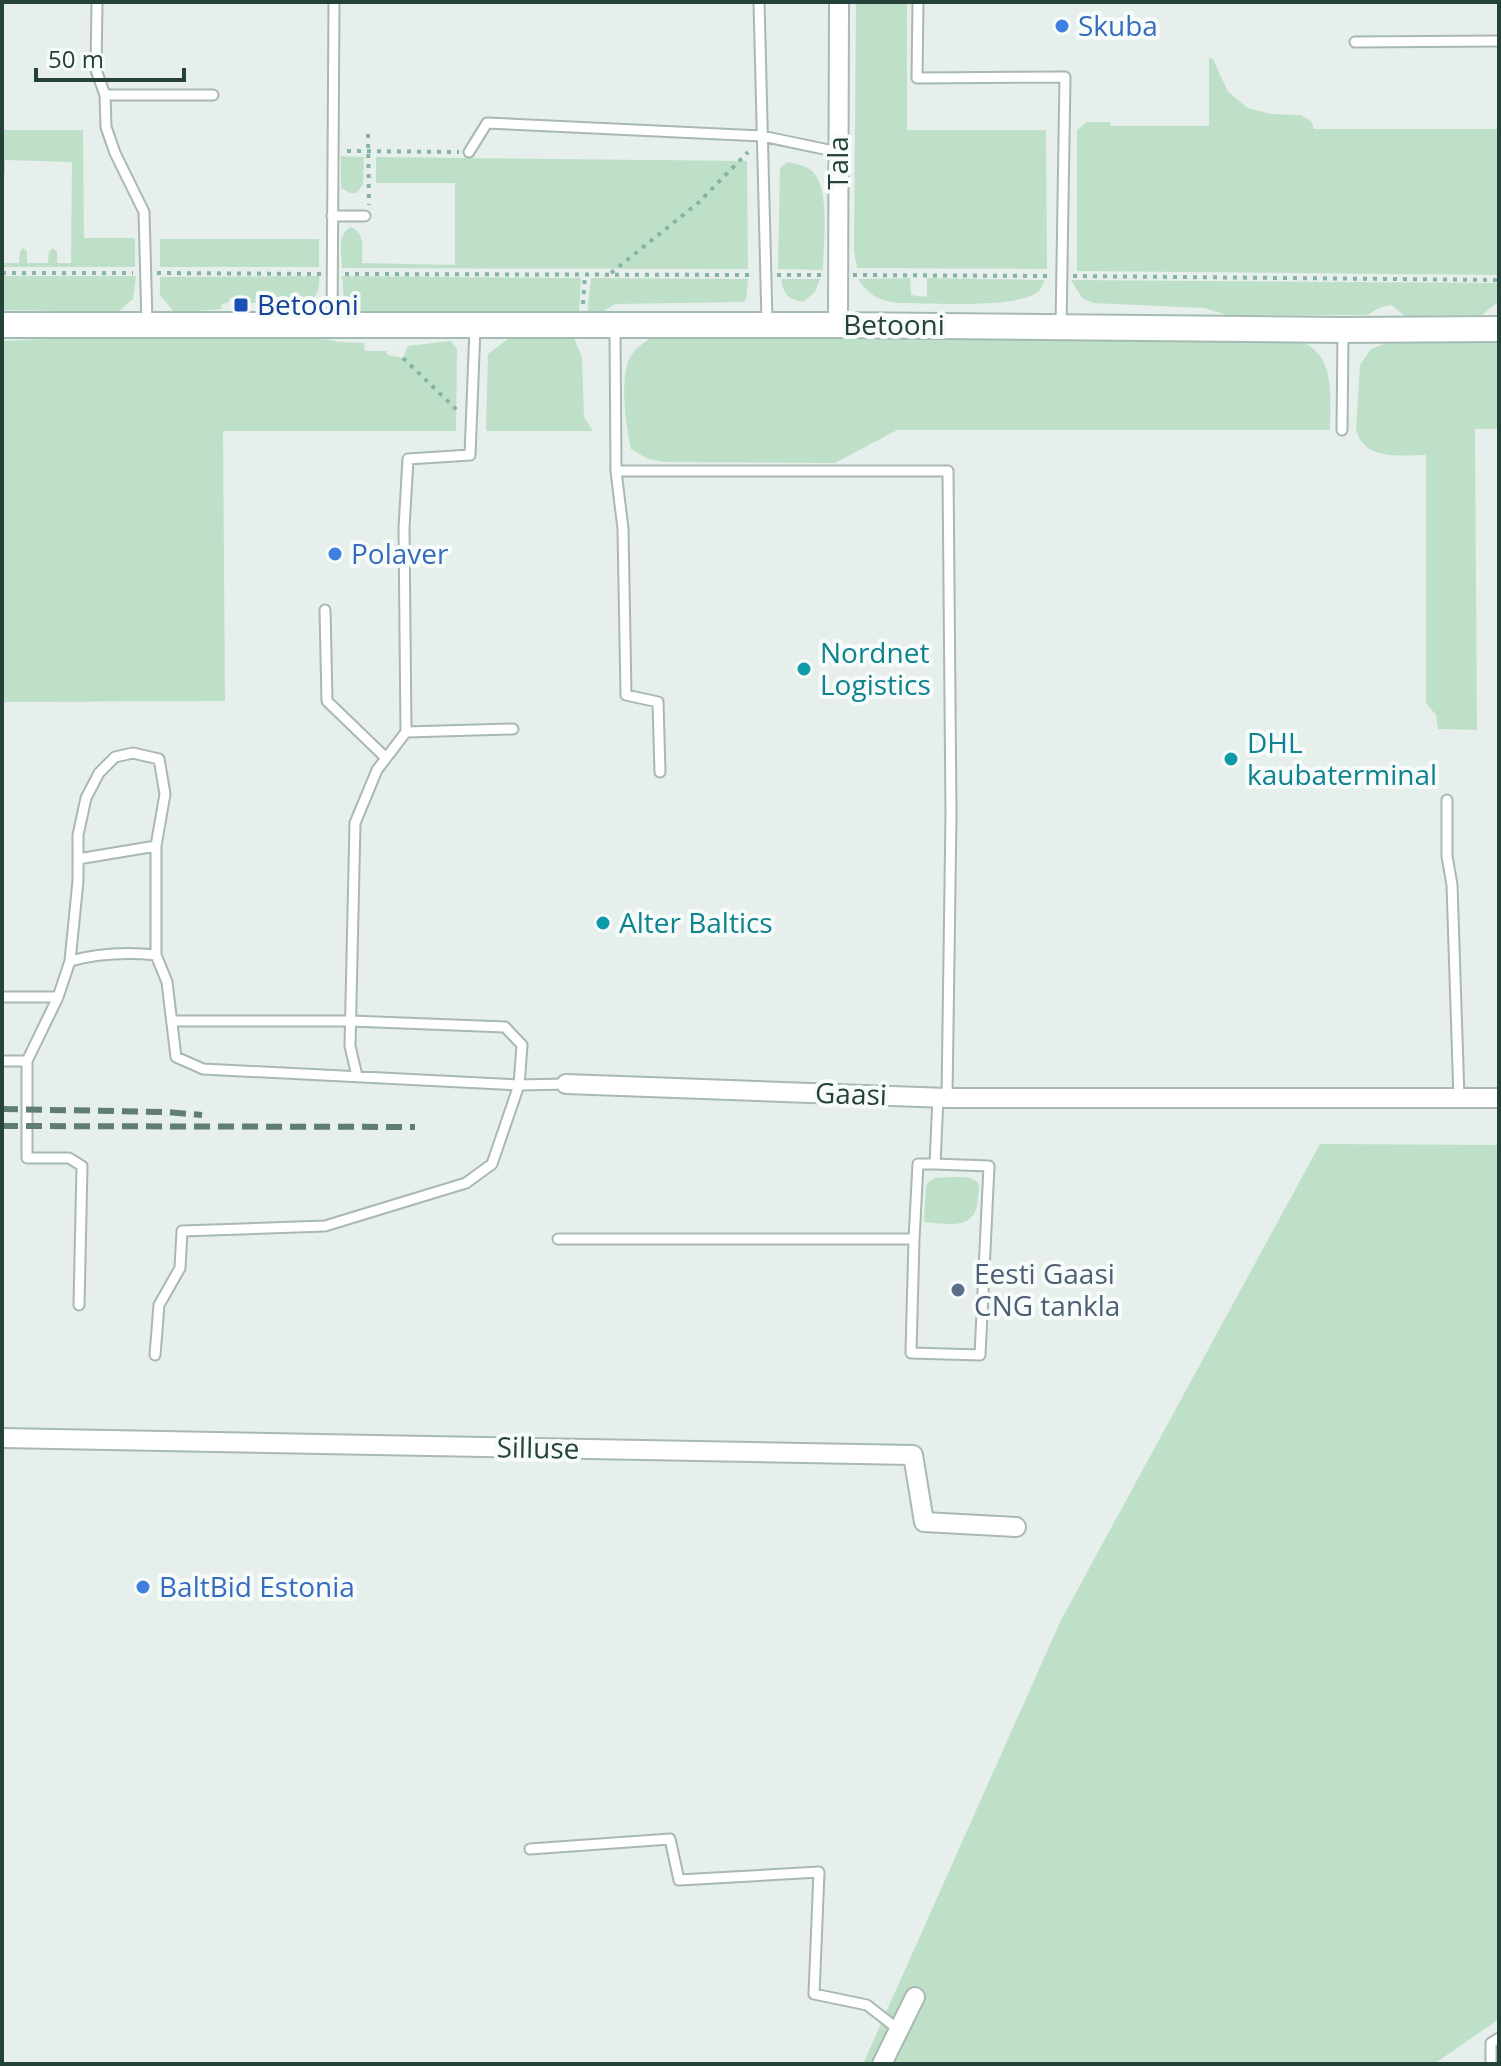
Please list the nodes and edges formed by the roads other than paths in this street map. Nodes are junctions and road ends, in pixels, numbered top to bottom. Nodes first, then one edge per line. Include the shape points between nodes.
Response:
1 (97, 2) edge
2 (334, 2) edge
3 (759, 2) edge
4 (839, 2) edge
5 (918, 2) edge
6 (1499, 41) edge
7 (1355, 42) dead end
8 (105, 95) junction
9 (213, 95) dead end
10 (762, 136) junction
11 (469, 152) road end
12 (838, 152) junction
13 (367, 212) road end
14 (332, 216) junction
15 (147, 323) junction
16 (332, 324) junction
17 (475, 324) junction
18 (615, 324) junction
19 (2, 325) edge
20 (838, 325) junction
21 (767, 326) junction
22 (1061, 327) junction
23 (1499, 329) edge
24 (1343, 330) junction
25 (1342, 430) dead end
26 (616, 471) junction
27 (325, 610) dead end
28 (513, 729) dead end
29 (406, 732) junction
30 (386, 758) junction
31 (660, 772) dead end
32 (1447, 800) dead end
33 (156, 846) junction
34 (78, 859) junction
35 (156, 955) junction
36 (70, 961) junction
37 (2, 997) edge
38 (58, 997) junction
39 (172, 1021) junction
40 (351, 1021) junction
41 (2, 1061) edge
42 (27, 1061) junction
43 (357, 1076) junction
44 (566, 1084) joint
45 (519, 1085) junction
46 (942, 1098) junction
47 (1459, 1098) junction
48 (1499, 1098) edge
49 (935, 1164) junction
50 (558, 1239) dead end
51 (914, 1239) junction
52 (79, 1305) dead end
53 (155, 1355) dead end
54 (2, 1438) edge
55 (1016, 1527) dead end
56 (530, 1849) dead end
57 (915, 1997) dead end
58 (899, 2030) junction
59 (1499, 2038) edge
60 (882, 2064) edge
61 (1491, 2064) edge

1 - 8 lane via 96,70
2 - 14 lane
3 - 10 lane
4 - 12 street, Tala
5 - 22 lane via 917,78 1065,77
6 - 7 lane
8 - 9 lane
8 - 15 lane via 106,127 144,212
10 - 11 lane via 487,123
10 - 12 lane
10 - 21 lane
12 - 20 street, Tala
13 - 14 lane
14 - 16 lane
15 - 16 street, Betooni
15 - 19 street, Betooni
16 - 17 street, Betooni
17 - 18 street, Betooni
17 - 29 lane via 470,455 408,459
18 - 21 street, Betooni
18 - 26 lane
20 - 21 street, Betooni
20 - 22 street, Betooni
22 - 24 street, Betooni
23 - 24 street, Betooni
24 - 25 lane
26 - 31 lane via 623,529 626,695 658,702
26 - 46 lane via 948,471 951,814
27 - 30 lane via 327,701
28 - 29 lane
29 - 30 lane
30 - 40 lane via 355,823
32 - 47 lane
33 - 34 lane
33 - 34 lane via 165,794 159,759 133,753 115,757 86,798
33 - 35 lane
34 - 36 lane
35 - 36 lane via 131,952
35 - 39 lane via 167,982
36 - 38 lane
37 - 38 lane
38 - 42 lane
39 - 40 lane
39 - 43 lane, Gaasi via 176,1057 203,1069
40 - 43 lane
40 - 45 lane via 505,1027 522,1045
41 - 42 lane
42 - 52 lane via 27,1158 69,1158 82,1166
43 - 45 lane, Gaasi
44 - 45 lane, Gaasi
44 - 46 street, Gaasi
45 - 53 lane via 492,1164 466,1183 325,1226 182,1231 180,1268 159,1305
46 - 47 street, Gaasi
46 - 49 lane
47 - 48 street, Gaasi
49 - 51 lane via 918,1164
49 - 51 lane via 989,1166 980,1355 911,1353
50 - 51 lane
54 - 55 street, Silluse via 913,1455 924,1522
56 - 58 lane via 670,1839 679,1880 819,1872 814,1994 867,2005
57 - 58 street
58 - 60 street
59 - 61 lane via 1491,2043

